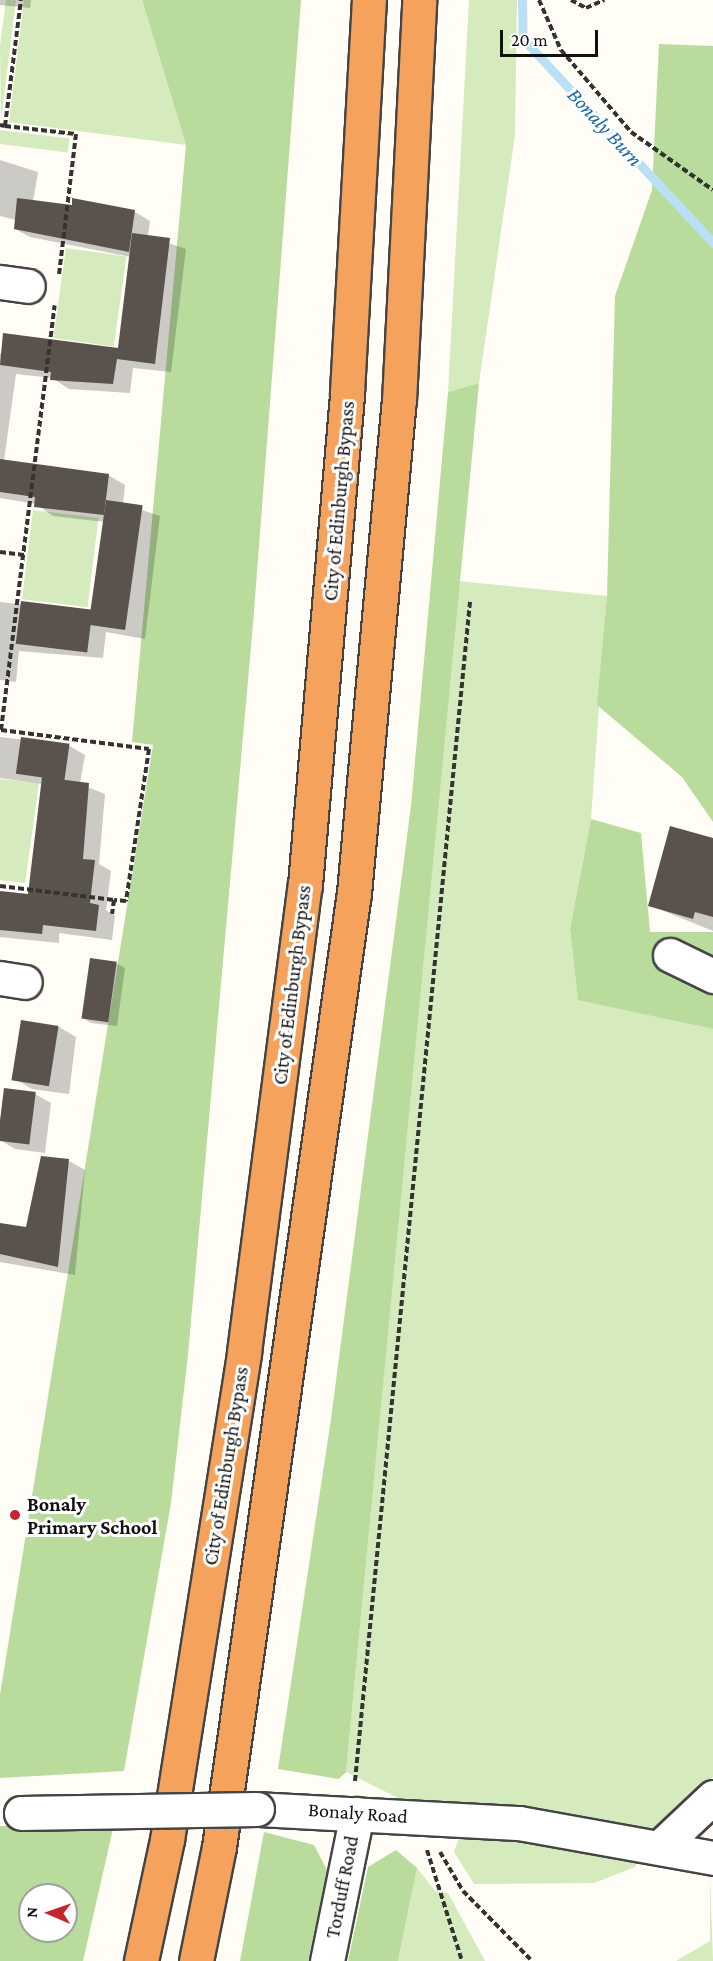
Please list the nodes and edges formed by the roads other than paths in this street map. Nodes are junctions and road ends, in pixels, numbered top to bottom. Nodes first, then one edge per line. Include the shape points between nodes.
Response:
1 (369, 0) edge
2 (419, 0) edge
3 (670, 955) dead end
4 (713, 976) edge
5 (713, 1797) edge
6 (10, 1813) edge
7 (357, 1814) junction
8 (660, 1847) junction
9 (713, 1858) edge
10 (141, 1961) edge
11 (196, 1961) edge
12 (327, 1961) edge

1 - 10 highway, City of Edinburgh Bypass via 347,392 305,885 244,1352 166,1840
2 - 11 highway via 399,401 354,893 221,1836
3 - 4 street
5 - 8 street
6 - 7 street, Bonaly Road, bridge via 257,1809
7 - 8 street, Bonaly Road via 519,1823
7 - 12 street, Torduff Road
8 - 9 street, Bonaly Road

